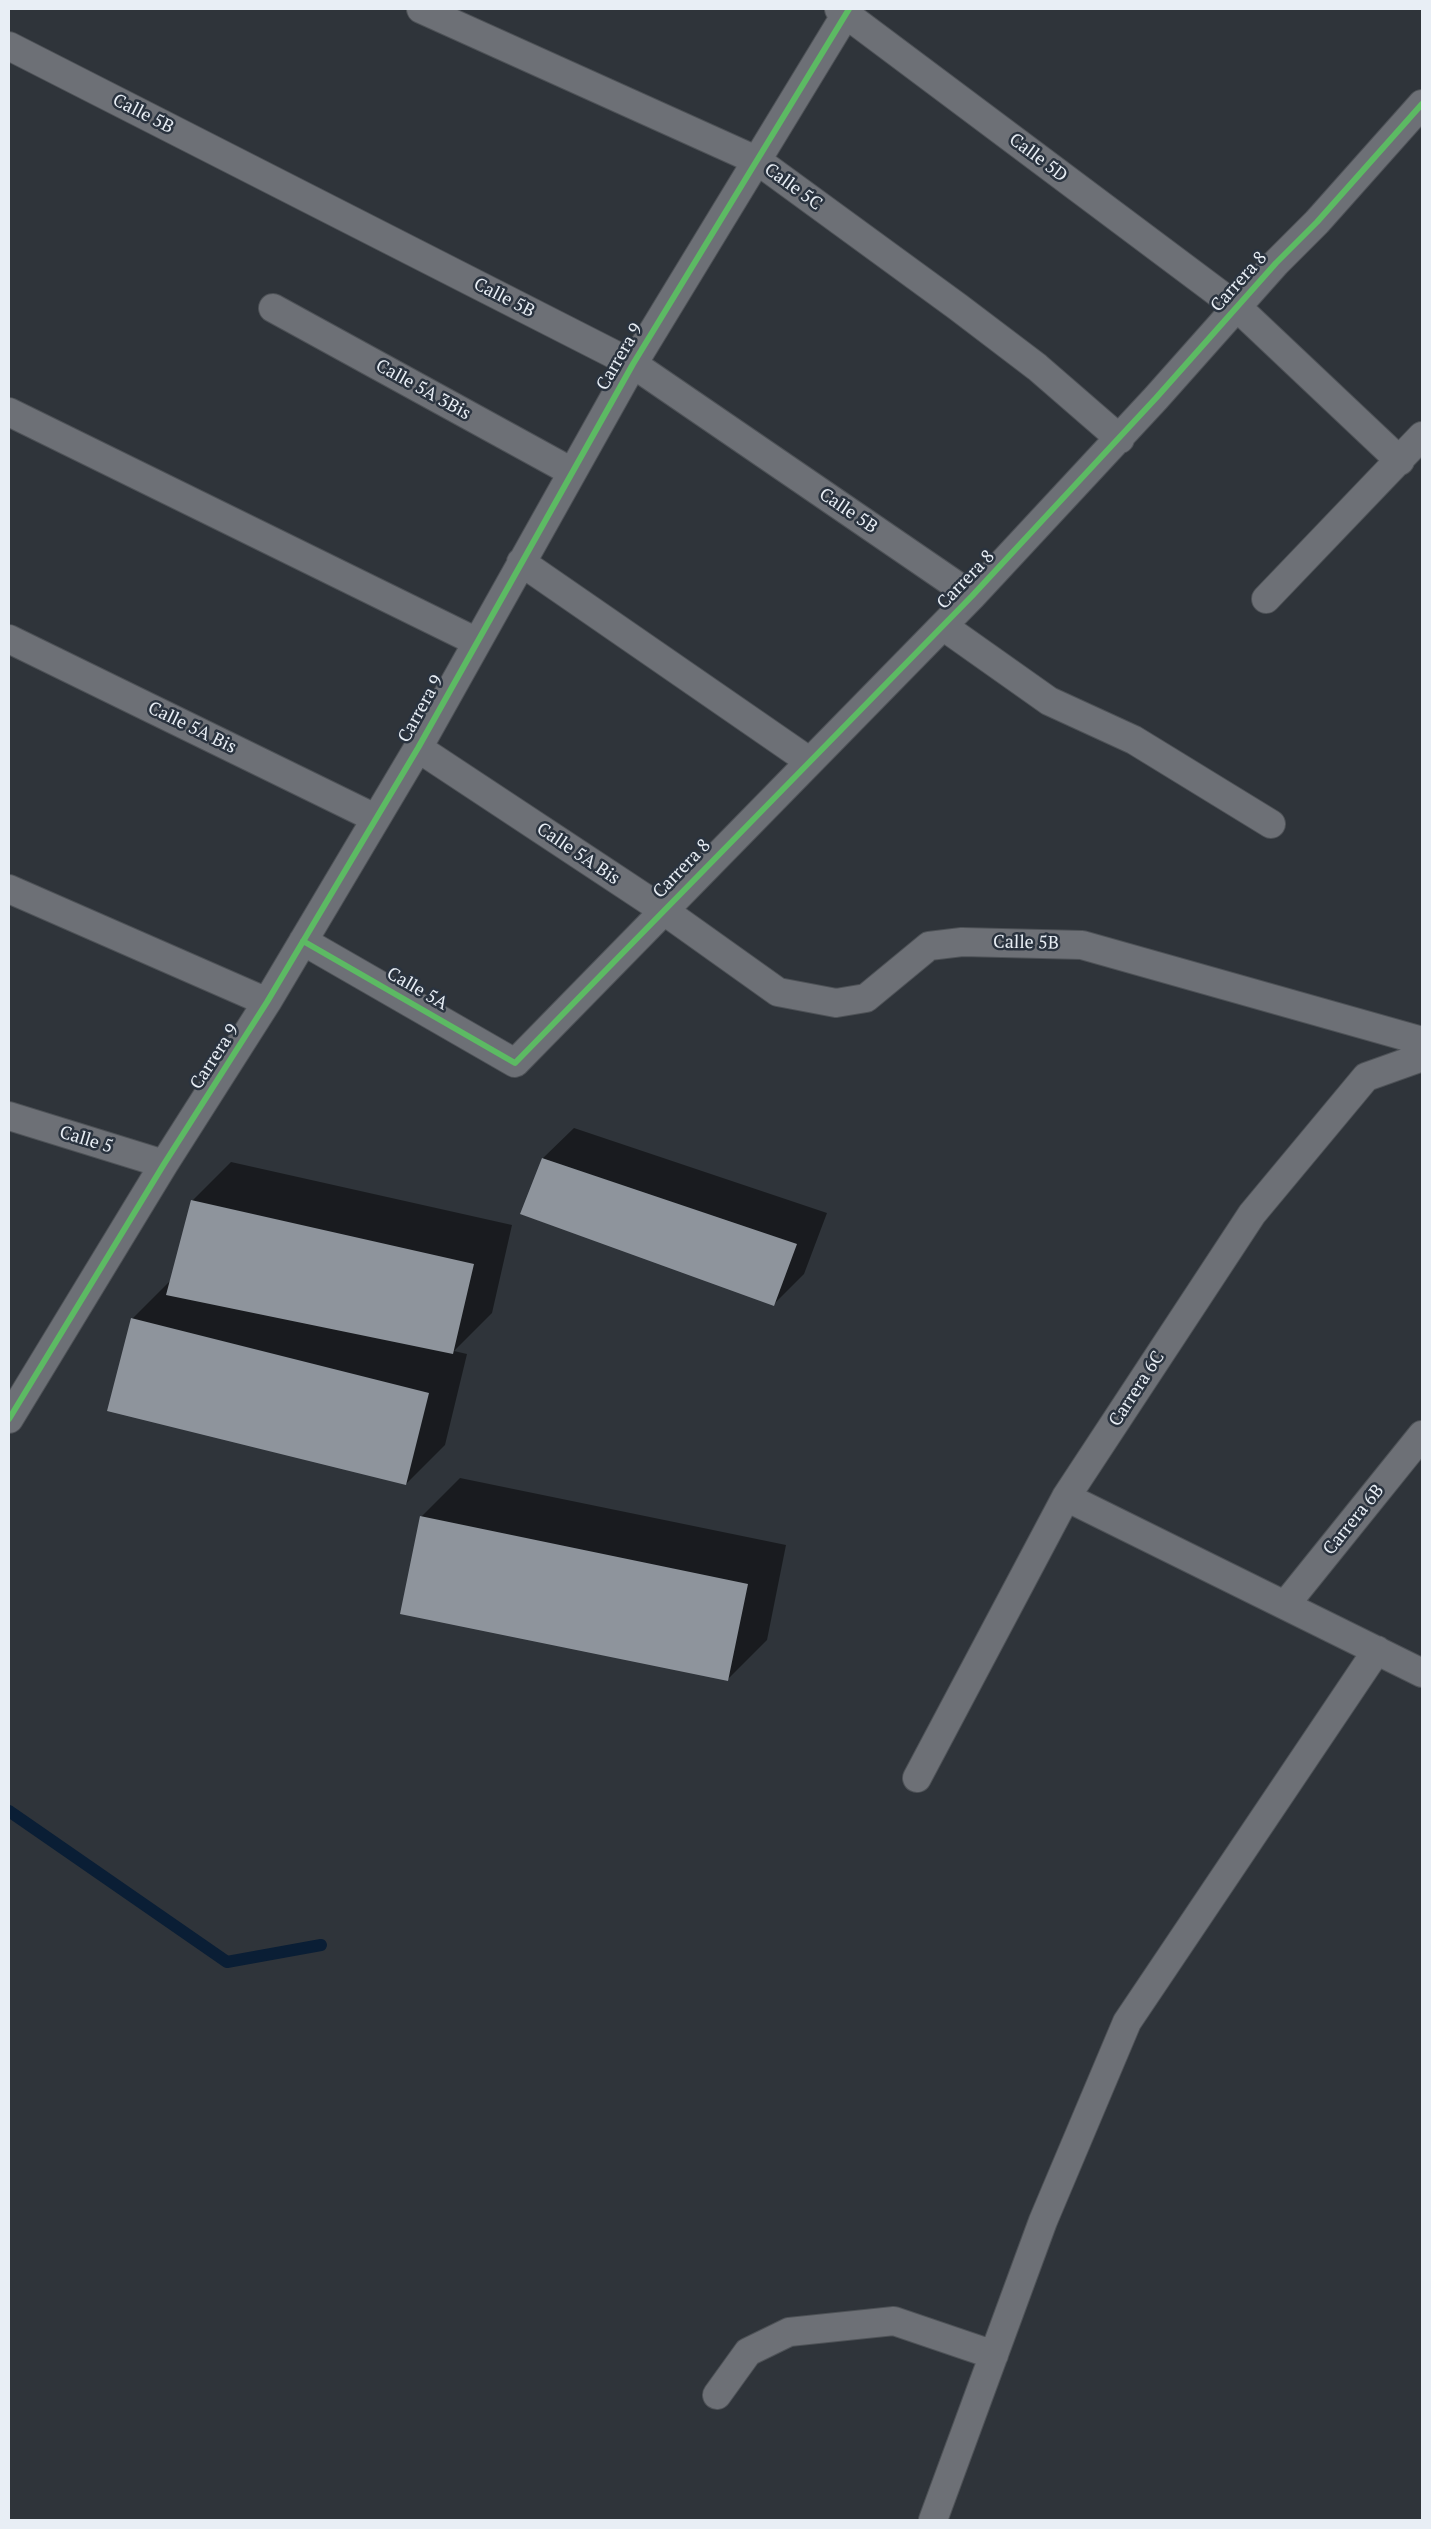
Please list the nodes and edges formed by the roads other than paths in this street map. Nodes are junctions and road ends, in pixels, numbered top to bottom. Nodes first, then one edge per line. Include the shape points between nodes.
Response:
1 (421, 9) edge
2 (845, 10) edge
3 (9, 46) edge
4 (1422, 104) edge
5 (758, 161) junction
6 (1237, 307) junction
7 (274, 308) dead end
8 (632, 364) junction
9 (9, 412) edge
10 (1422, 436) edge
11 (1120, 438) junction
12 (1400, 461) junction
13 (572, 472) junction
14 (521, 562) junction
15 (972, 596) junction
16 (1266, 600) dead end
17 (943, 626) junction
18 (9, 639) edge
19 (475, 641) junction
20 (418, 748) junction
21 (809, 761) junction
22 (375, 818) junction
23 (1271, 824) dead end
24 (9, 890) edge
25 (663, 910) junction
26 (303, 941) junction
27 (267, 1002) junction
28 (1422, 1041) edge
29 (1422, 1057) edge
30 (515, 1062) joint
31 (9, 1116) edge
32 (164, 1164) junction
33 (9, 1419) edge
34 (1422, 1435) edge
35 (1066, 1497) junction
36 (1286, 1604) junction
37 (1377, 1650) junction
38 (1422, 1673) edge
39 (917, 1778) dead end
40 (994, 2356) junction
41 (717, 2395) dead end
42 (933, 2520) edge

1 - 5 street, Calle 5C
2 - 5 street, Carrera 9
2 - 6 street, Calle 5D
3 - 8 street, Calle 5B
4 - 6 street, Carrera 8
5 - 8 street, Carrera 9
5 - 11 street, Calle 5C via 1037,367
6 - 11 street, Carrera 8
6 - 12 street, Calle 5D
7 - 13 street, Calle 5A 3Bis
8 - 13 street, Carrera 9
8 - 15 street, Calle 5B
9 - 19 street
10 - 12 street
11 - 15 street, Carrera 8
12 - 16 street
13 - 14 street, Carrera 9
14 - 19 street, Carrera 9
14 - 21 street
15 - 17 street, Carrera 8
17 - 21 street, Carrera 8
17 - 23 street via 1049,701 1134,740
18 - 22 street, Calle 5A Bis
19 - 20 street, Carrera 9
20 - 22 street, Carrera 9
20 - 25 street, Calle 5A Bis
21 - 25 street, Carrera 8
22 - 26 street, Carrera 9
24 - 27 street
25 - 28 street, Calle 5B via 778,992 836,1003 866,998 929,946 962,942 1082,945
25 - 30 street, Carrera 8
26 - 27 street, Carrera 9
26 - 30 street, Calle 5A
27 - 32 street, Carrera 9
29 - 35 street, Carrera 6C via 1366,1077 1252,1214
31 - 32 street, Calle 5
32 - 33 street, Carrera 9
34 - 36 street, Carrera 6B
35 - 36 street
35 - 39 street, Carrera 6C
36 - 37 street
37 - 38 street
37 - 40 street via 1128,2022 1044,2221
40 - 41 street via 894,2321 790,2332 748,2352
40 - 42 street

